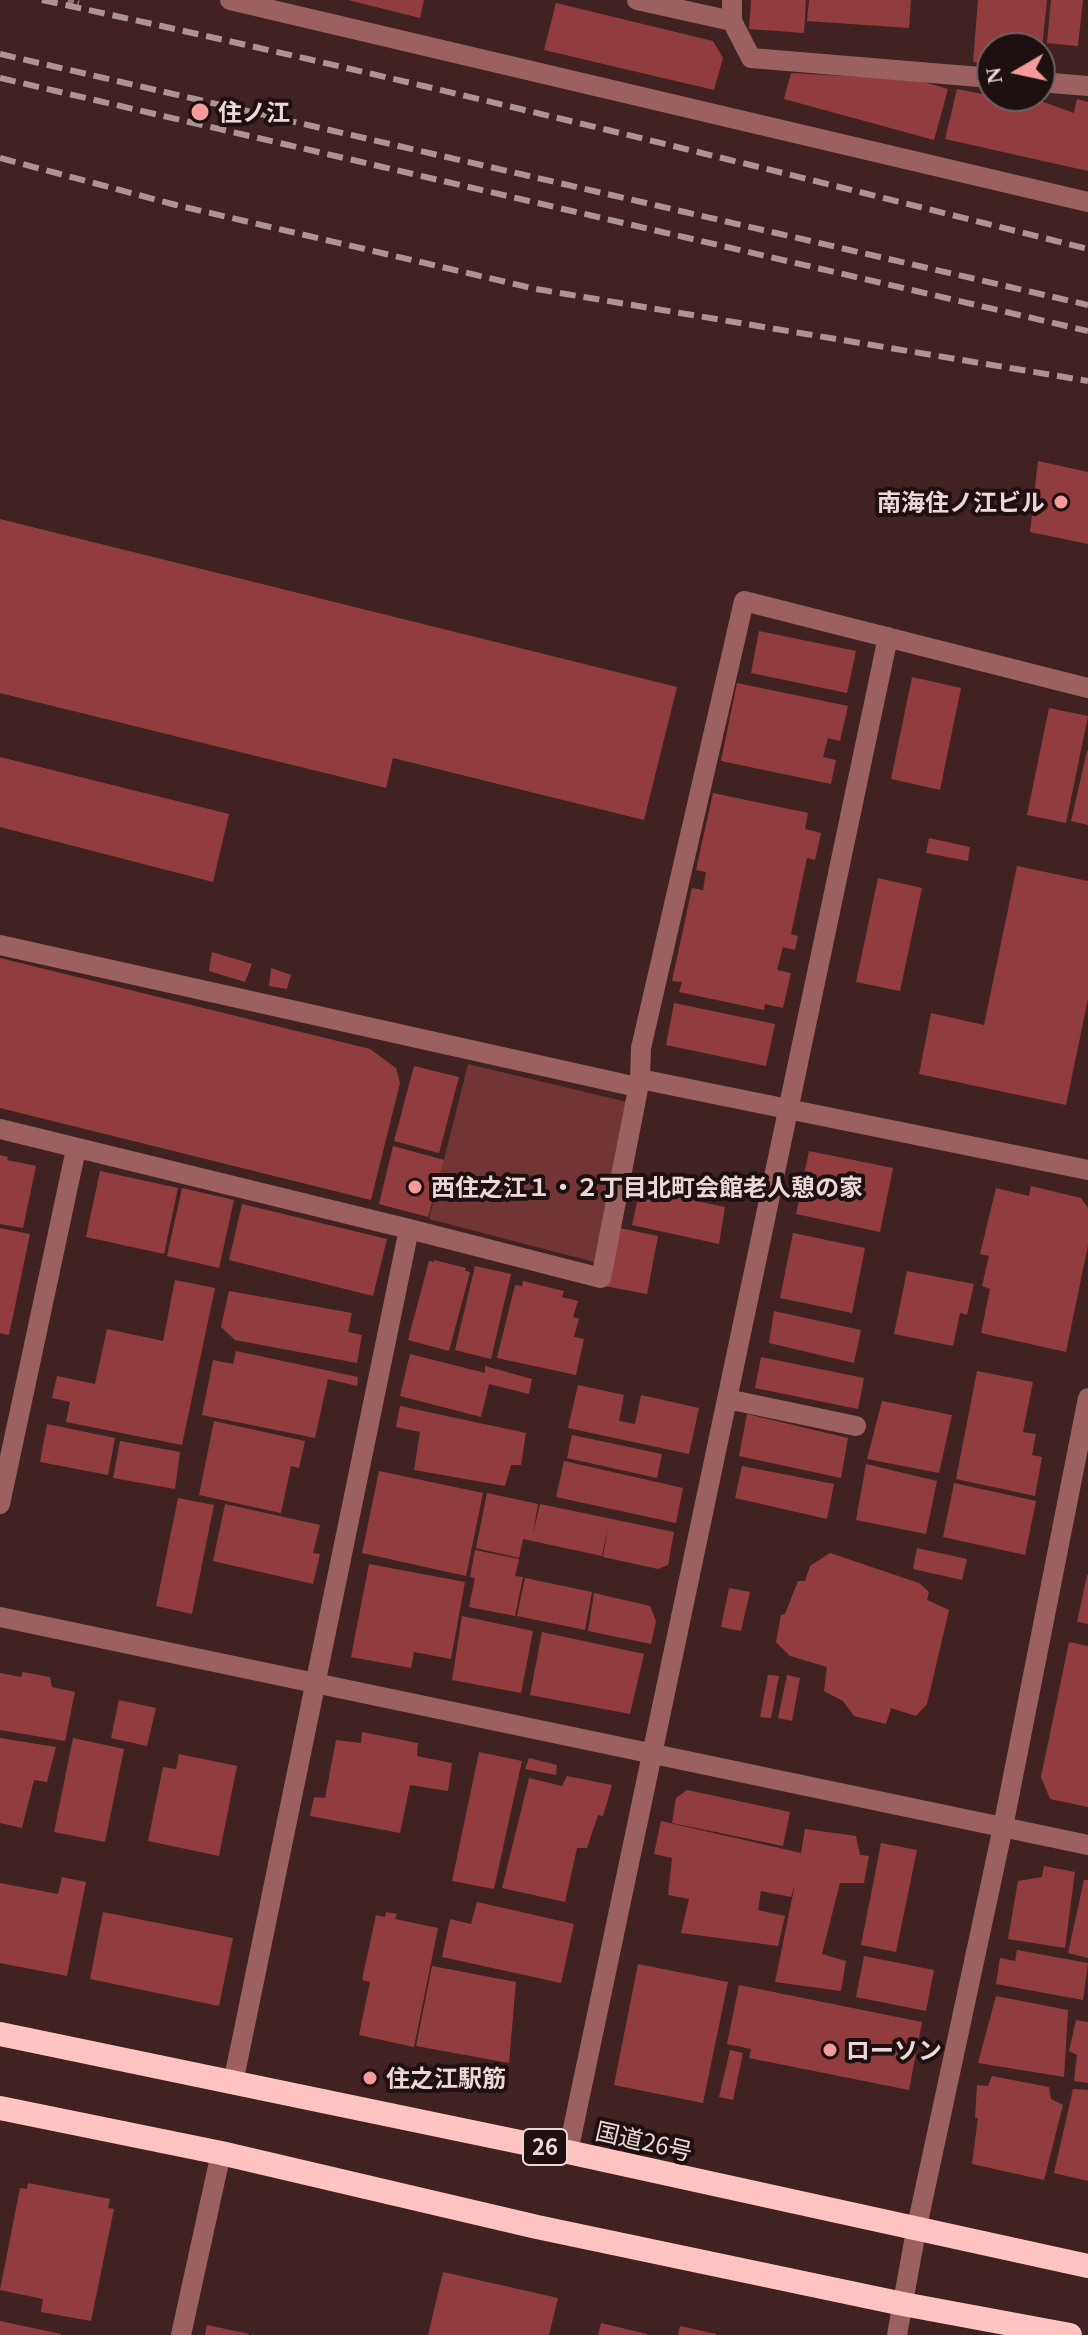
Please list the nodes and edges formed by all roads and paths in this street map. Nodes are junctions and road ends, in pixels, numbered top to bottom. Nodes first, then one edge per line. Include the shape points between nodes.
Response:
1 (68, 0) edge
2 (230, 0) edge
3 (637, 0) edge
4 (732, 0) edge
5 (79, 3) dead end
6 (732, 21) junction
7 (976, 77) edge
8 (1056, 83) edge
9 (1088, 86) edge
10 (1088, 202) edge
11 (888, 637) junction
12 (1088, 688) edge
13 (0, 945) edge
14 (638, 1083) junction
15 (788, 1111) junction
16 (0, 1129) edge
17 (76, 1149) junction
18 (1088, 1170) edge
19 (409, 1229) junction
20 (1088, 1398) edge
21 (727, 1399) junction
22 (856, 1426) dead end
23 (0, 1504) edge
24 (0, 1617) edge
25 (316, 1683) junction
26 (652, 1753) junction
27 (1003, 1827) junction
28 (1088, 1845) edge
29 (0, 2034) edge
30 (233, 2083) junction
31 (0, 2108) edge
32 (568, 2152) junction
33 (221, 2153) junction
34 (916, 2231) junction
35 (1088, 2266) edge
36 (903, 2304) junction
37 (181, 2335) edge
38 (897, 2335) edge
39 (1070, 2335) edge

1 - 5 path
2 - 10 street
3 - 6 street
4 - 6 street
6 - 7 street via 751,58
8 - 9 street
11 - 12 street
11 - 14 street via 744,601 641,1048
11 - 15 street
13 - 14 street
14 - 15 street
14 - 19 street via 601,1278
15 - 18 street
15 - 21 street
16 - 17 street
17 - 19 street
17 - 23 street
19 - 25 street
20 - 27 street
21 - 22 street
21 - 26 street
24 - 25 street
25 - 26 street
25 - 30 street
26 - 27 street
26 - 32 street
27 - 28 street
27 - 34 street
29 - 30 highway, 国道26号 / 26
30 - 32 highway, 国道26号 / 26
31 - 33 highway
32 - 34 highway, 国道26号 / 26
33 - 36 highway
33 - 37 street
34 - 35 highway, 国道26号 / 26
34 - 36 street
36 - 38 street
36 - 39 highway

